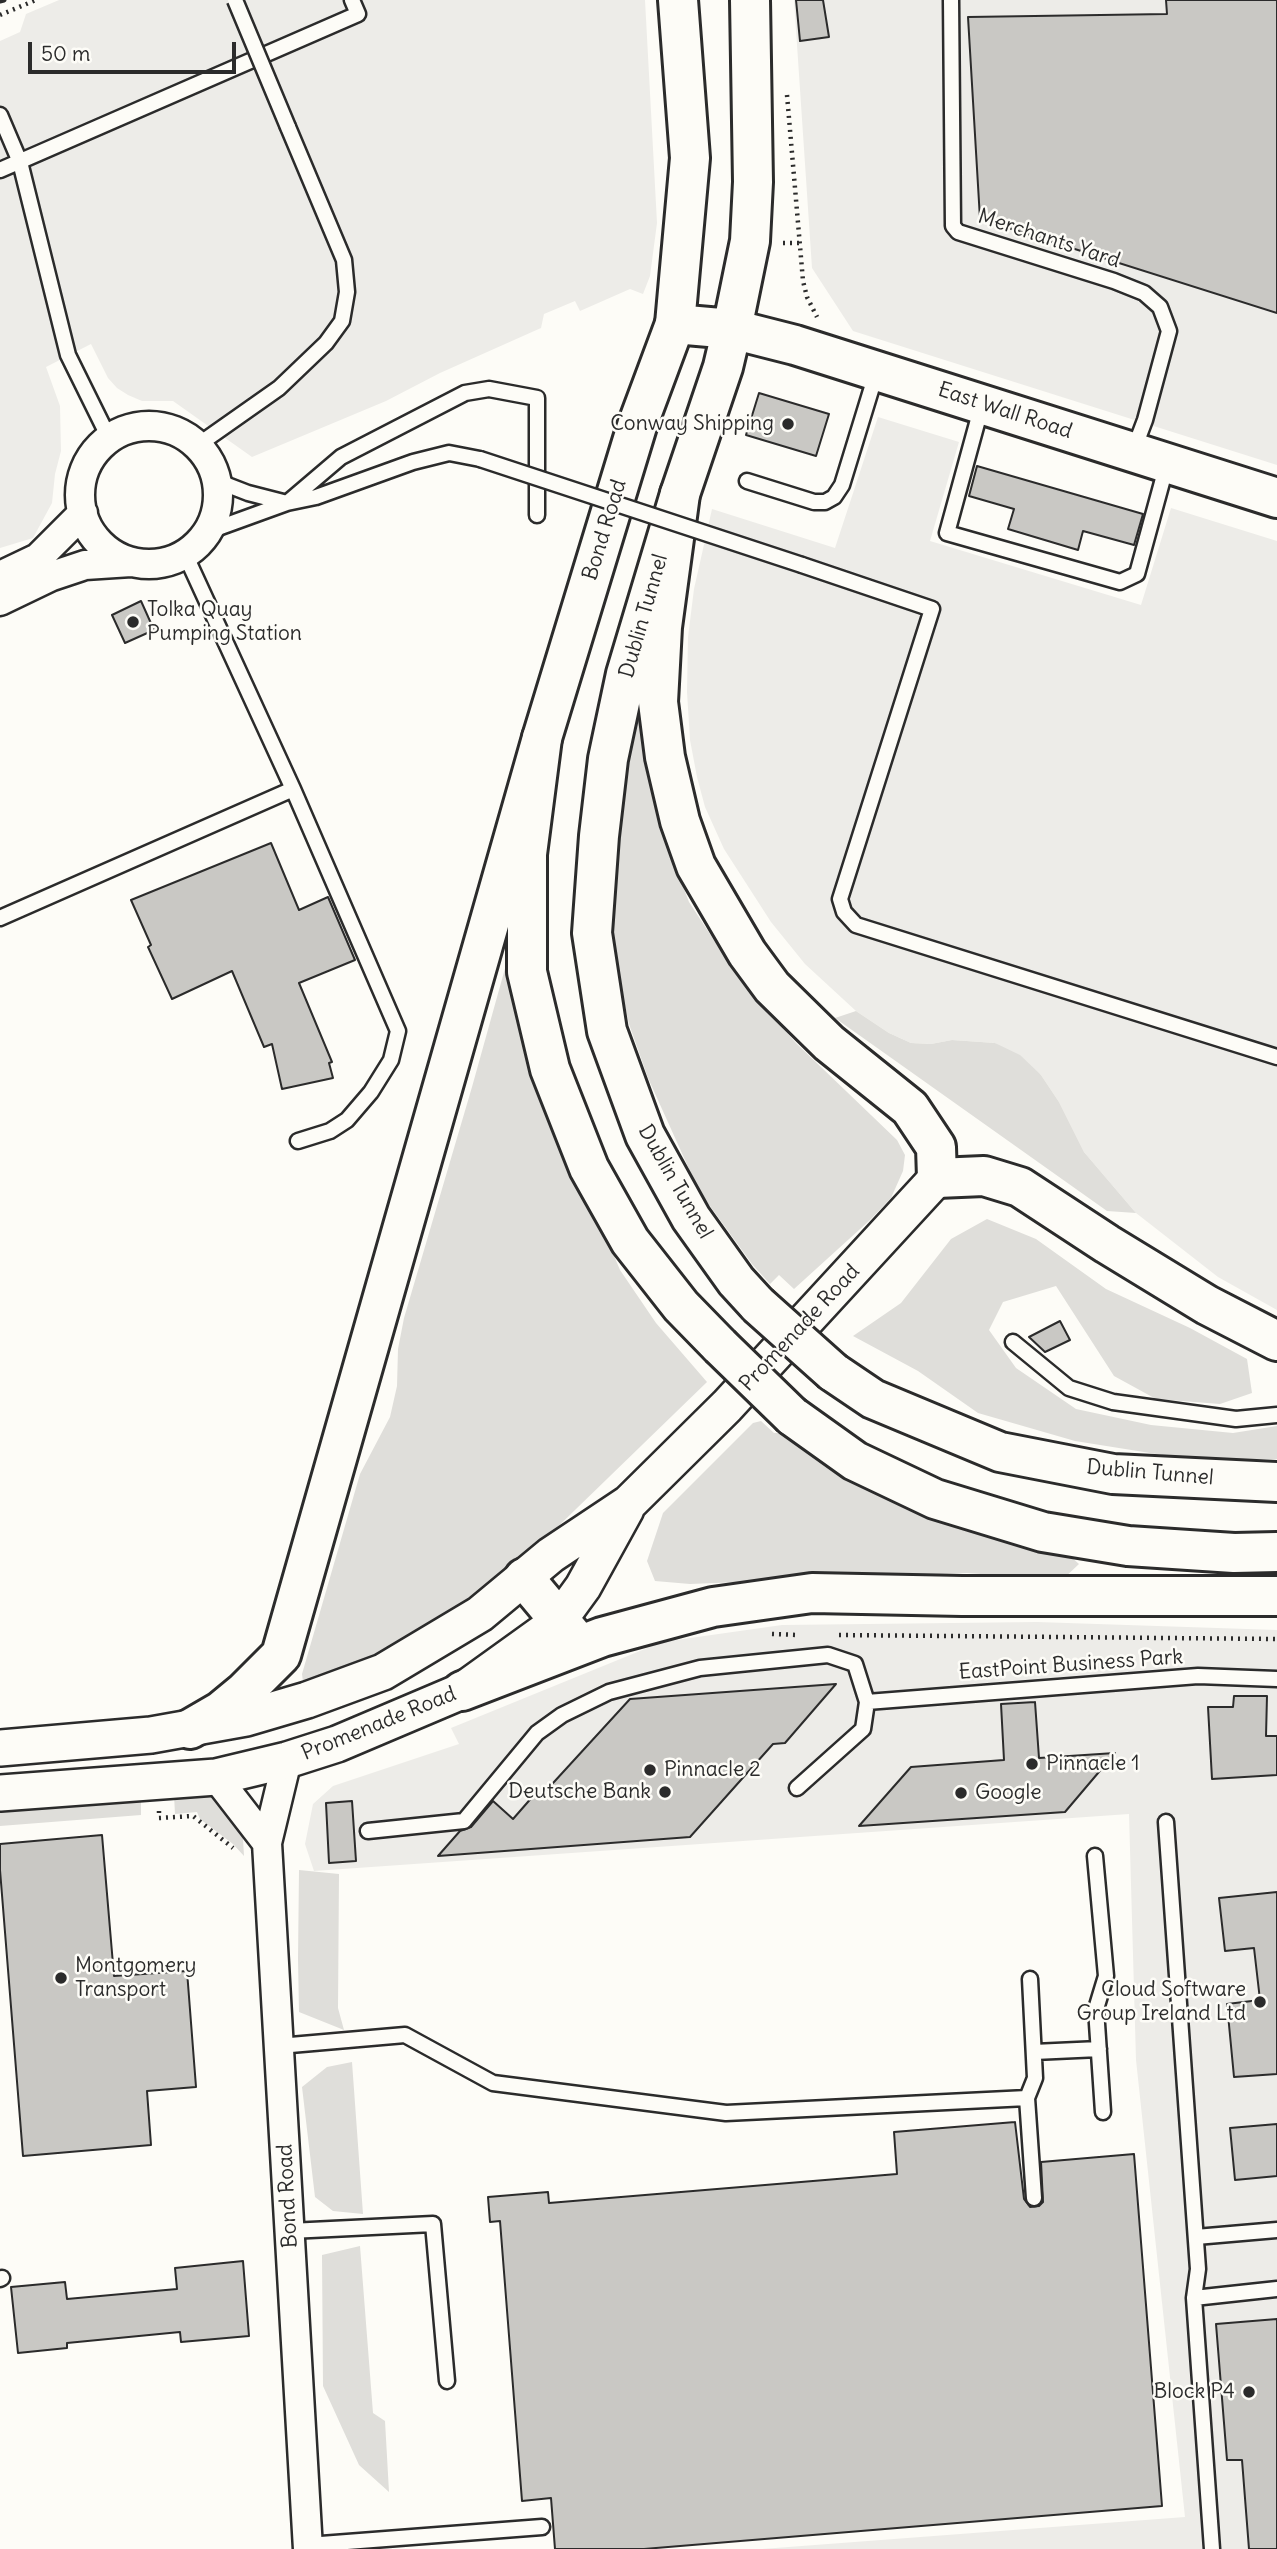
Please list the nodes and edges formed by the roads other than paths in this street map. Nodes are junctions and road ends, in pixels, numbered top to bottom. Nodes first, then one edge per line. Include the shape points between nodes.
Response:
1 (235, 0) edge
2 (352, 0) edge
3 (678, 0) edge
4 (750, 0) edge
5 (951, 0) edge
6 (0, 115) edge
7 (20, 162) junction
8 (0, 170) edge
9 (675, 324) junction
10 (732, 329) junction
11 (877, 371) junction
12 (983, 403) junction
13 (109, 438) junction
14 (198, 445) junction
15 (1150, 457) junction
16 (217, 481) junction
17 (747, 481) dead end
18 (680, 494) junction
19 (1277, 498) edge
20 (287, 503) junction
21 (83, 513) junction
22 (537, 515) dead end
23 (207, 532) junction
24 (186, 554) junction
25 (131, 562) junction
26 (0, 576) edge
27 (0, 601) edge
28 (542, 738) junction
29 (293, 789) junction
30 (0, 918) edge
31 (1277, 1057) edge
32 (298, 1141) dead end
33 (937, 1178) junction
34 (1277, 1341) edge
35 (1013, 1342) dead end
36 (1277, 1415) edge
37 (1277, 1482) edge
38 (629, 1503) junction
39 (1277, 1552) edge
40 (524, 1578) junction
41 (1277, 1595) edge
42 (569, 1631) junction
43 (1277, 1679) edge
44 (462, 1691) joint
45 (867, 1702) junction
46 (190, 1729) junction
47 (0, 1748) edge
48 (287, 1760) junction
49 (216, 1777) junction
50 (797, 1788) dead end
51 (0, 1793) edge
52 (1166, 1822) dead end
53 (368, 1831) dead end
54 (267, 1843) junction
55 (1095, 1856) dead end
56 (1030, 1979) dead end
57 (279, 2046) junction
58 (1099, 2049) junction
59 (1034, 2052) junction
60 (1027, 2098) junction
61 (1103, 2112) dead end
62 (1034, 2198) dead end
63 (1277, 2230) edge
64 (290, 2231) junction
65 (1196, 2237) junction
66 (1277, 2289) edge
67 (1195, 2298) junction
68 (447, 2381) dead end
69 (542, 2527) dead end
70 (308, 2547) edge
71 (1212, 2549) edge

1 - 14 lane, bridge via 344,260 347,292 342,321 326,343 279,388
2 - 7 lane via 358,14
3 - 9 main road via 690,158
4 - 10 main road via 750,241
5 - 15 lane, Merchants Yard via 953,226 958,232 1114,281 1144,293 1160,307 1169,331 1145,420
6 - 7 lane
7 - 8 lane
7 - 13 lane via 68,355
9 - 10 main road, East Wall Road
9 - 28 main road, Bond Road via 637,426
10 - 11 main road, East Wall Road
10 - 18 main road
11 - 12 main road, East Wall Road
11 - 17 lane via 842,485 834,497 814,502
12 - 15 main road, East Wall Road
12 - 15 lane via 947,533 1119,582 1137,573
13 - 14 street via 133,427 154,425 179,432
13 - 21 street via 89,460 81,480
14 - 16 street
15 - 19 main road, East Wall Road
16 - 20 lane
16 - 23 street via 218,505
18 - 33 main road via 662,626 658,702 665,757 696,866 772,987 829,1043 910,1108 936,1147
18 - 37 main road, Dublin Tunnel, bridge via 626,674 611,747 592,933 607,1031 645,1135 691,1218 758,1305 833,1372 873,1399 1000,1452 1113,1474
20 - 22 lane via 341,457 465,393 489,389 537,397
20 - 23 lane
20 - 31 lane, bridge via 449,453 480,458 932,610 840,899 844,912 856,925
21 - 25 street via 103,547
21 - 26 street via 38,558
23 - 24 street
24 - 25 street via 150,564
24 - 29 lane
25 - 27 street via 85,565
28 - 39 main road, bridge via 527,854 527,972 550,1069 589,1168 630,1241 681,1306 792,1416 855,1461 936,1499 1043,1532 1128,1546
28 - 46 main road via 281,1655 221,1711
29 - 30 lane
29 - 32 lane via 397,1031 391,1060 347,1120
33 - 34 main road via 984,1176 1020,1187 1207,1305
33 - 38 street, Promenade Road via 727,1406
35 - 36 lane via 1069,1388 1114,1402 1236,1419
38 - 40 street, Promenade Road
38 - 42 street, Promenade Road via 583,1587
40 - 42 main road
40 - 46 street, Promenade Road via 480,1614 383,1672 307,1700
41 - 42 main road via 812,1594 713,1607 601,1637
42 - 44 main road
43 - 45 lane, EastPoint Business Park via 1198,1676
44 - 48 street, Promenade Road
45 - 50 lane via 863,1729
45 - 53 lane via 855,1664 828,1655 700,1668 609,1692 562,1715 537,1733 464,1822
46 - 47 street, Promenade Road
48 - 49 street, Promenade Road
48 - 54 street, Bond Road
49 - 51 street, Promenade Road
49 - 54 street
52 - 65 lane
54 - 57 street, Bond Road
55 - 58 lane via 1106,1976 1096,2009
56 - 59 lane
57 - 60 lane via 405,2035 493,2083 726,2113
57 - 64 street, Bond Road
58 - 59 lane
58 - 61 lane
59 - 60 lane via 1035,2078
60 - 62 lane
63 - 65 lane
64 - 68 lane via 433,2224
64 - 70 street, Bond Road
65 - 67 lane
66 - 67 lane
67 - 71 lane
69 - 70 lane

